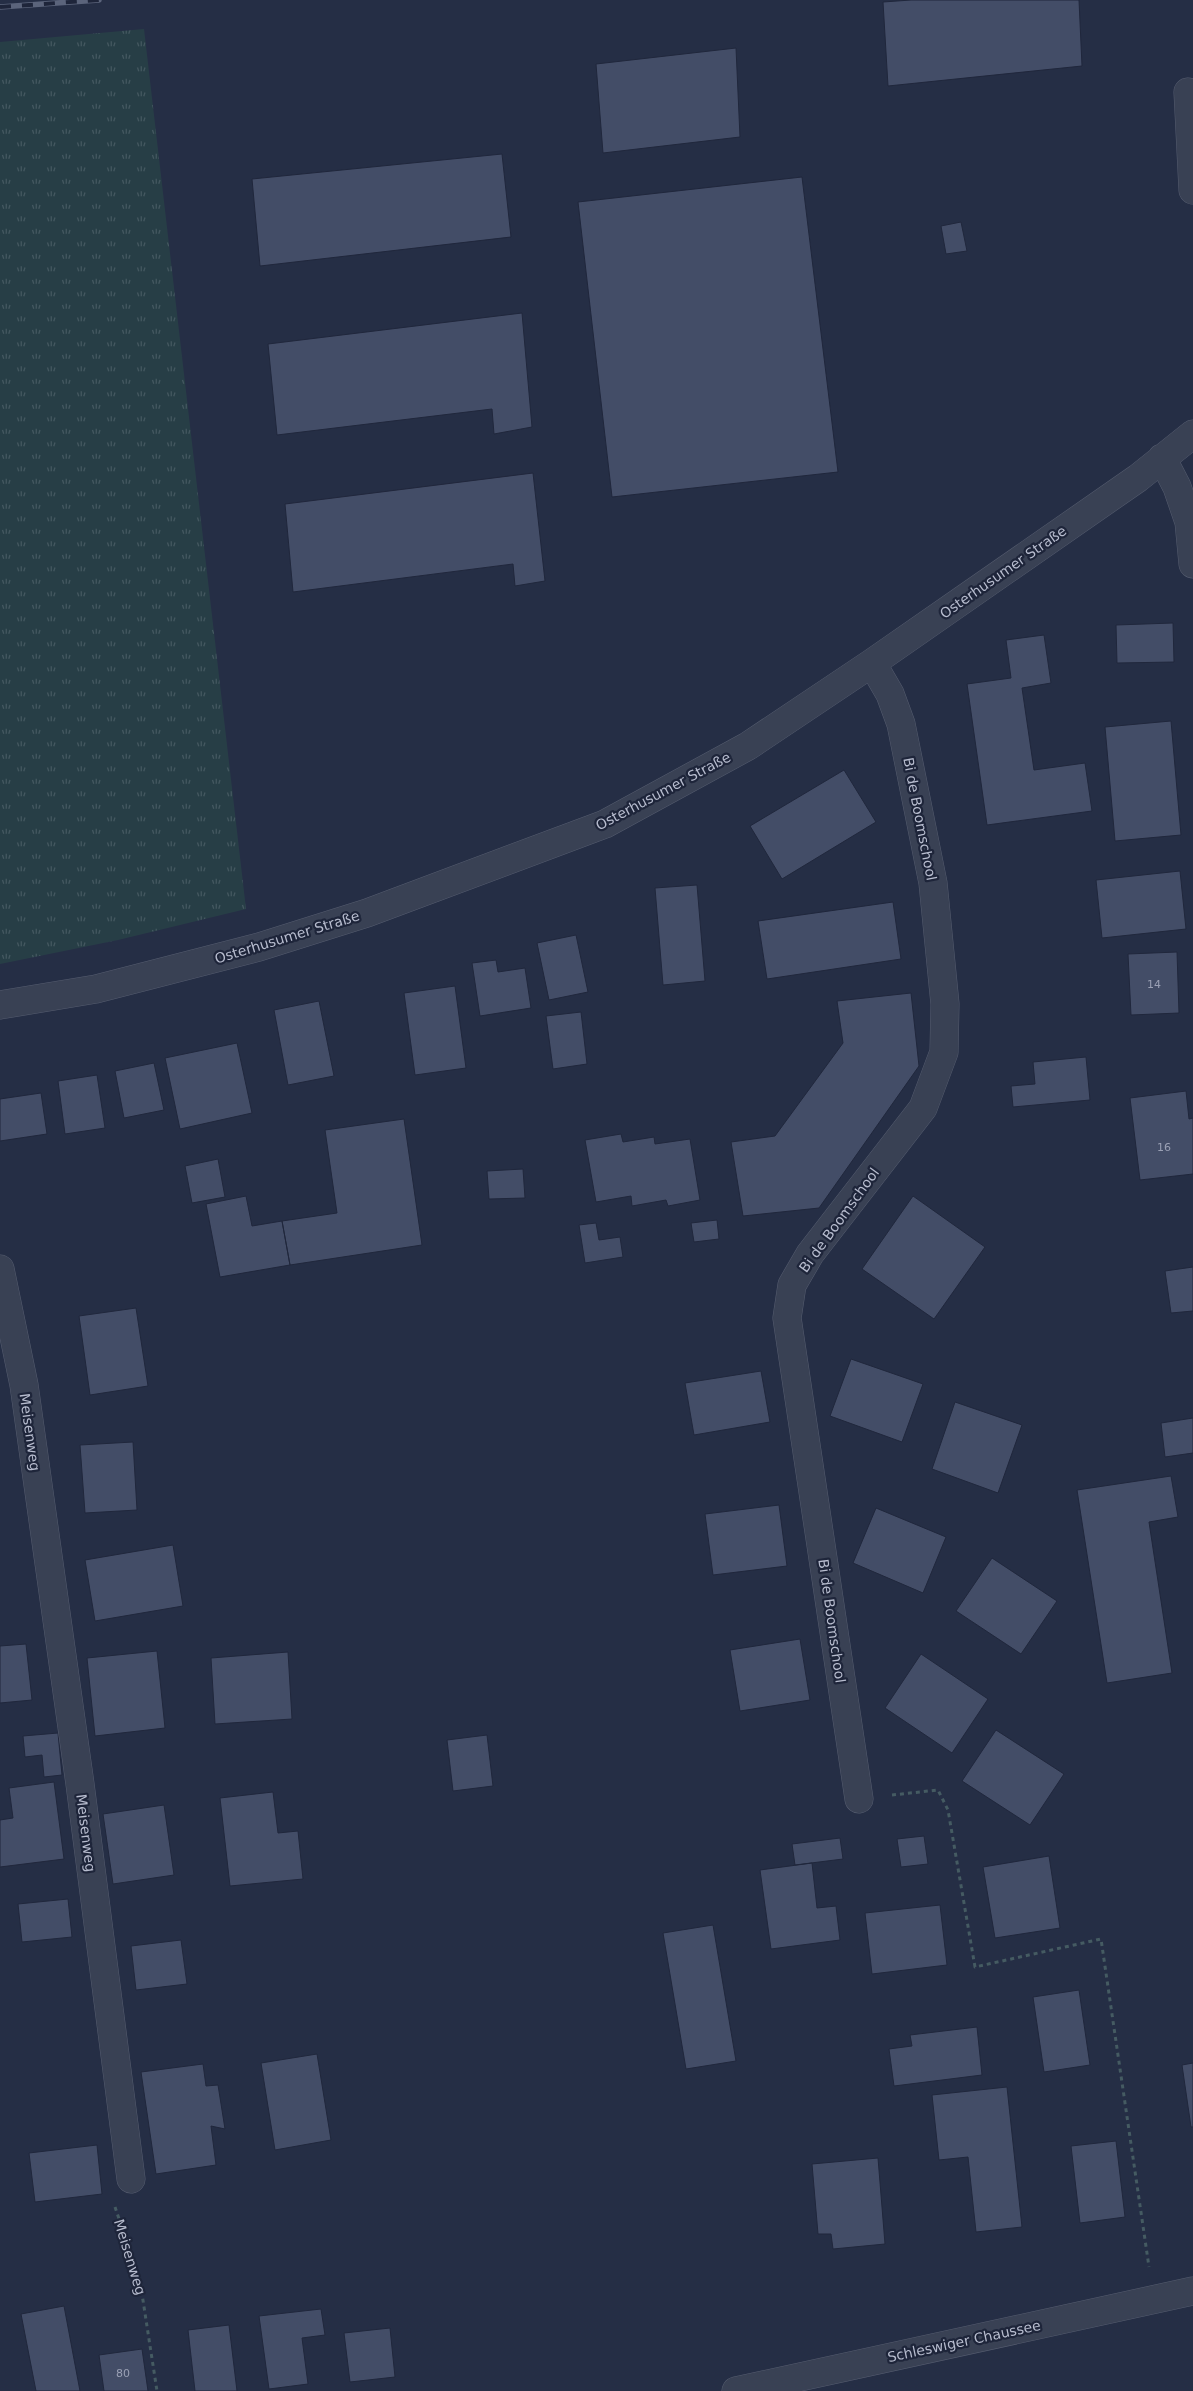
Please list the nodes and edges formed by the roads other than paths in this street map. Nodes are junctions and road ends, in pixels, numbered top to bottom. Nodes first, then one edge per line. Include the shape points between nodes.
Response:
1 (1188, 92) dead end
2 (1193, 190) edge
3 (1193, 434) edge
4 (1162, 458) junction
5 (1193, 564) edge
6 (872, 663) junction
7 (0, 1005) edge
8 (0, 1269) edge
9 (859, 1799) road end
10 (131, 2179) road end
11 (1193, 2291) edge
12 (736, 2391) edge

1 - 2 street
3 - 4 street, Osterhusumer Straße
4 - 5 street via 1177,487 1189,522
4 - 6 street, Osterhusumer Straße
6 - 7 street, Osterhusumer Straße via 748,746 605,824 367,913 259,947 96,990
6 - 9 street, Bi de Boomschool via 890,694 901,724 933,883 945,1004 944,1052 923,1108 810,1254 792,1286 787,1318
8 - 10 street, Meisenweg via 24,1385
11 - 12 street, Schleswiger Chaussee

